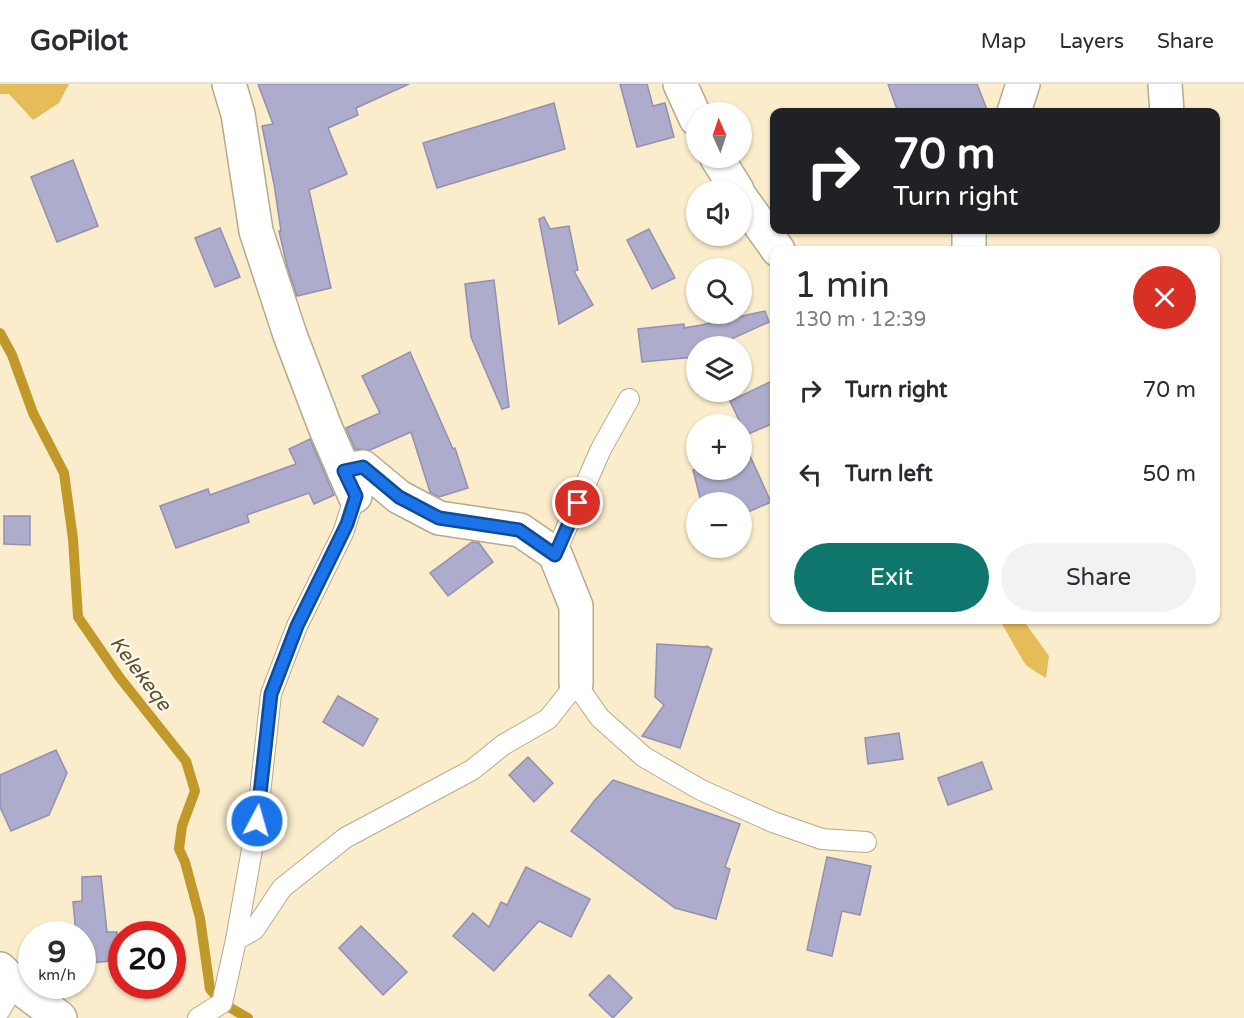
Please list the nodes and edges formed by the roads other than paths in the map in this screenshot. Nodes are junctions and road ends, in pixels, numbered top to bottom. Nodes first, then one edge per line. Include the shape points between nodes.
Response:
1 (229, 84) edge
2 (680, 84) edge
3 (1023, 84) edge
4 (1165, 84) edge
5 (688, 102) edge
6 (1015, 108) edge
7 (1167, 108) edge
8 (752, 213) edge
9 (775, 246) edge
10 (629, 399) dead end
11 (350, 483) junction
12 (555, 555) junction
13 (576, 684) junction
14 (866, 842) dead end
15 (236, 940) junction
16 (5, 988) edge
17 (60, 1018) edge
18 (198, 1018) edge

1 - 11 street via 238,114 256,231 290,335
2 - 5 street
3 - 6 street
4 - 7 street
8 - 9 street
10 - 12 lane via 601,449
11 - 12 street via 363,467 399,497 439,518 519,530
11 - 15 lane via 347,524 297,626 271,694 257,821
12 - 13 street via 576,606
13 - 14 lane via 600,718 644,757 701,790 822,839
13 - 15 lane via 548,719 502,745 472,770 345,838 282,888 254,930
15 - 18 lane via 222,1003
16 - 17 street

